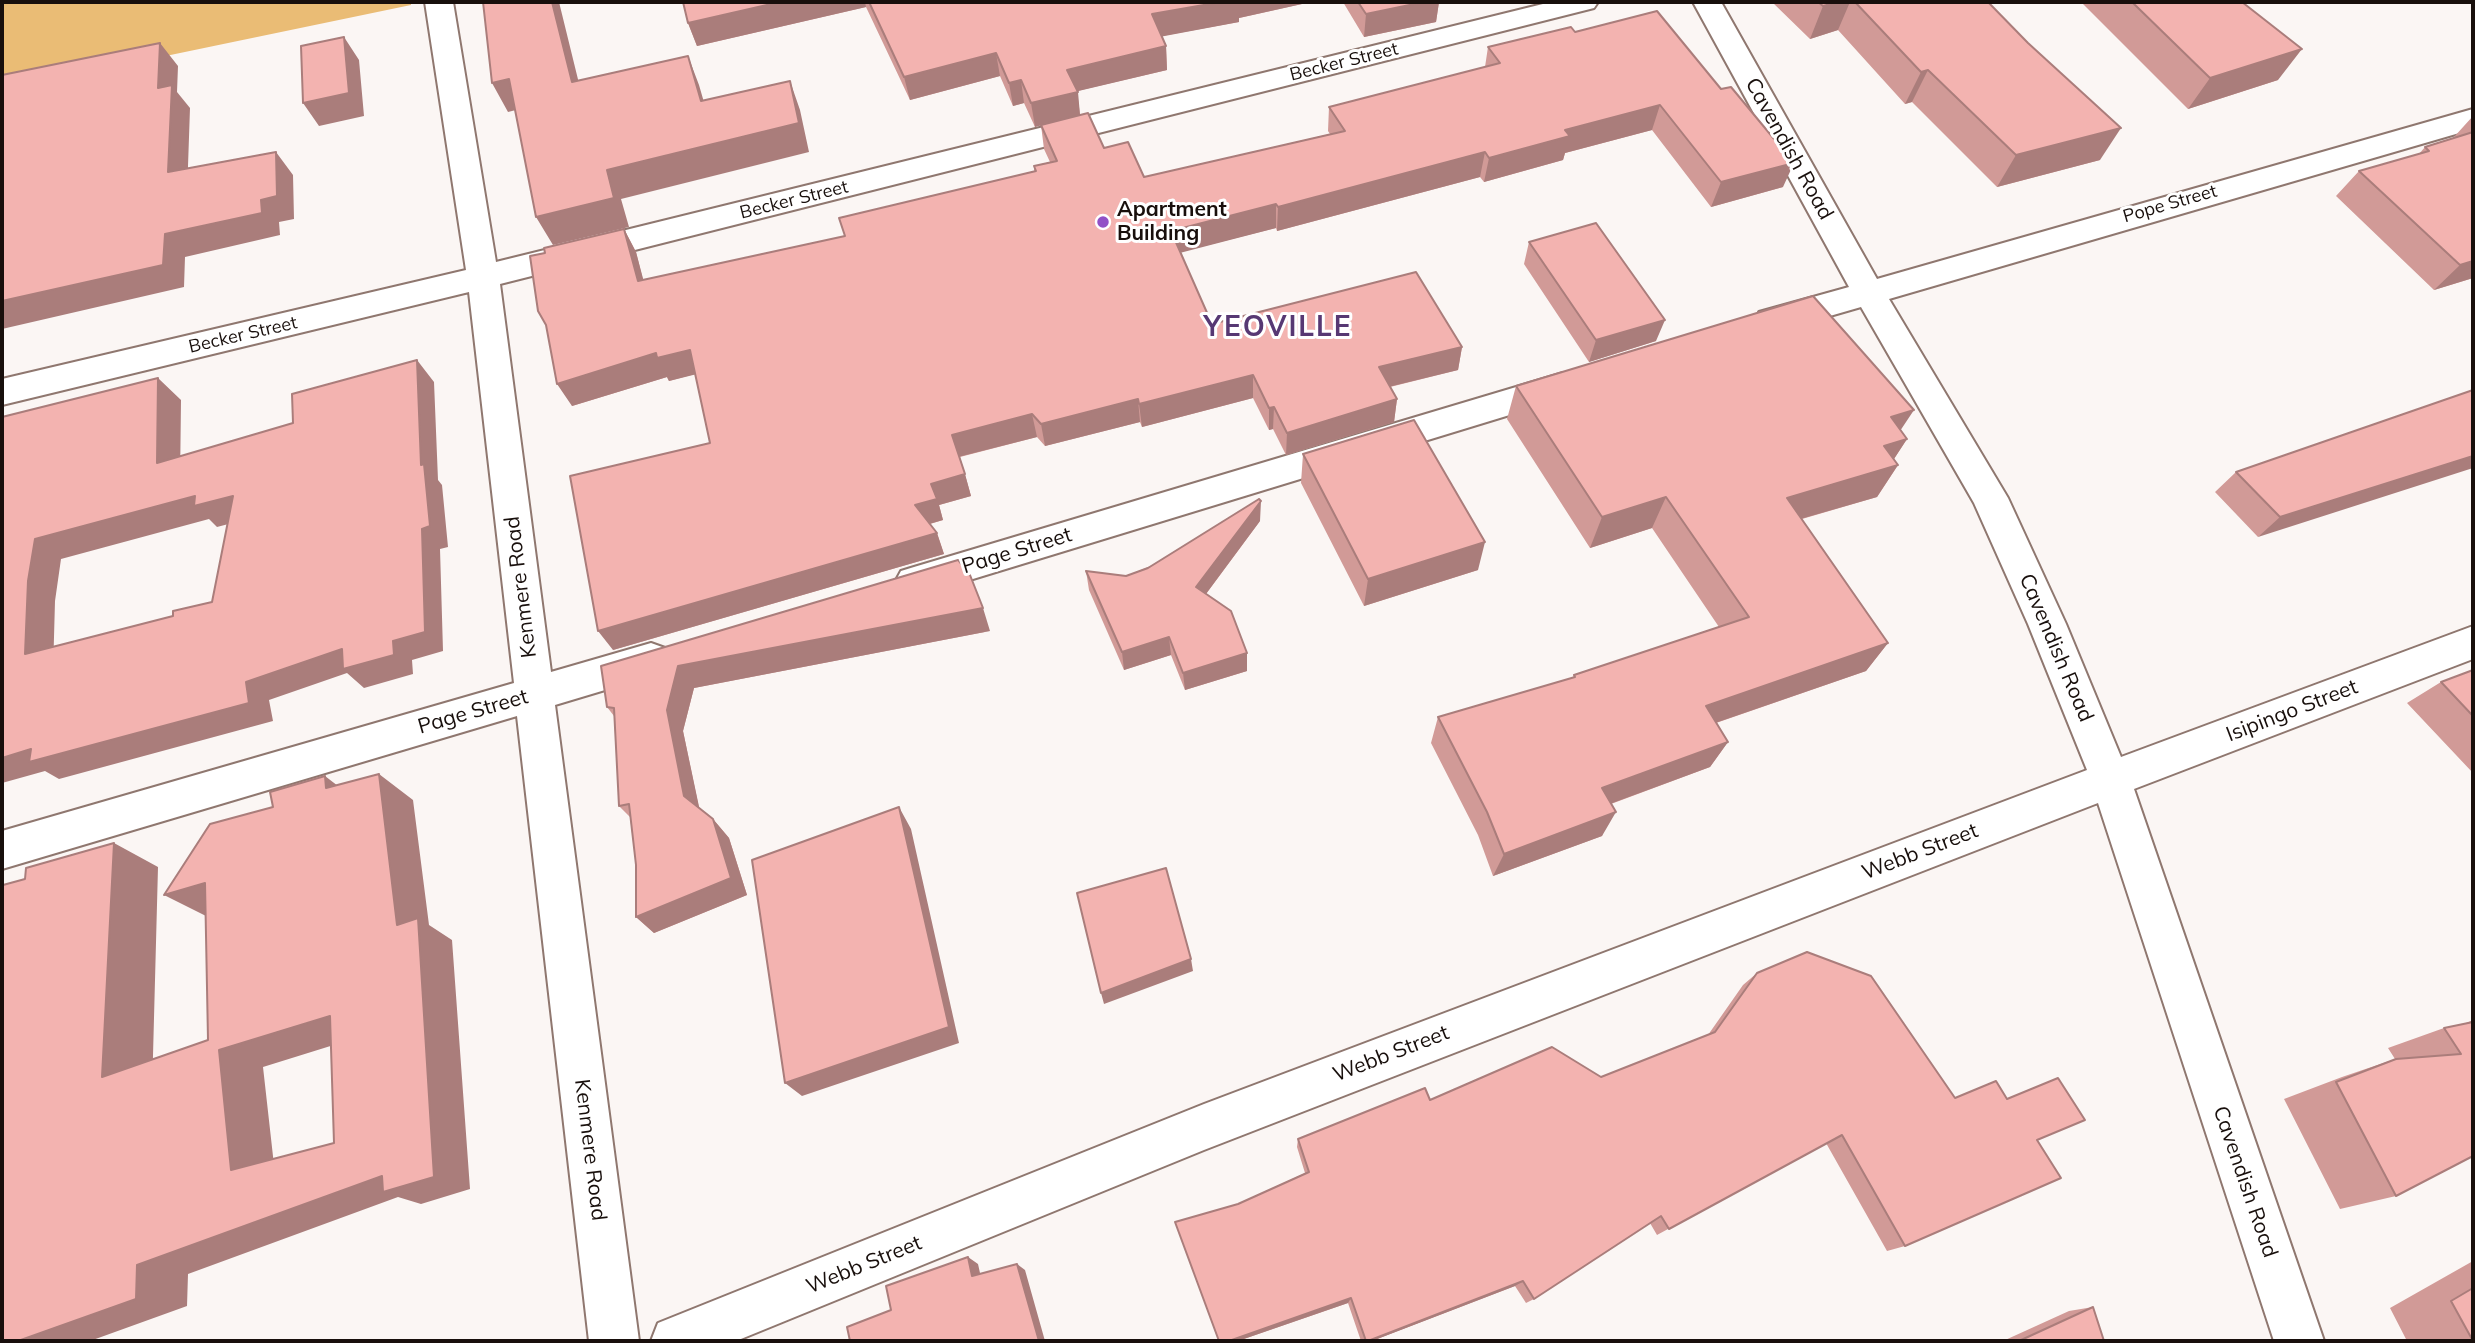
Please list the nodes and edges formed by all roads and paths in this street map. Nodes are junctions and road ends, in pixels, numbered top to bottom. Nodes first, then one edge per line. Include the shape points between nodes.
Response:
1 (439, 2) edge
2 (1584, 2) edge
3 (1707, 2) edge
4 (1487, 13) edge
5 (2473, 119) edge
6 (483, 277) junction
7 (1868, 291) junction
8 (1735, 332) edge
9 (1601, 374) edge
10 (2, 392) edge
11 (880, 592) edge
12 (2473, 642) edge
13 (680, 651) edge
14 (534, 695) junction
15 (2111, 780) junction
16 (2, 850) edge
17 (614, 1341) edge
18 (676, 1341) edge
19 (2299, 1341) edge

1 - 6 street, Kenmere Road
2 - 4 street, Becker Street
3 - 7 street, Cavendish Road
4 - 6 street, Becker Street
5 - 7 street, Pope Street
6 - 10 street, Becker Street
6 - 14 street, Kenmere Road
7 - 8 street
7 - 15 street, Cavendish Road via 1990,498
9 - 11 street, Page Street
12 - 15 street, Isipingo Street
13 - 14 street, Page Street
14 - 16 street, Page Street
14 - 17 street, Kenmere Road
15 - 18 street, Webb Street via 1203,1126
15 - 19 street, Cavendish Road

